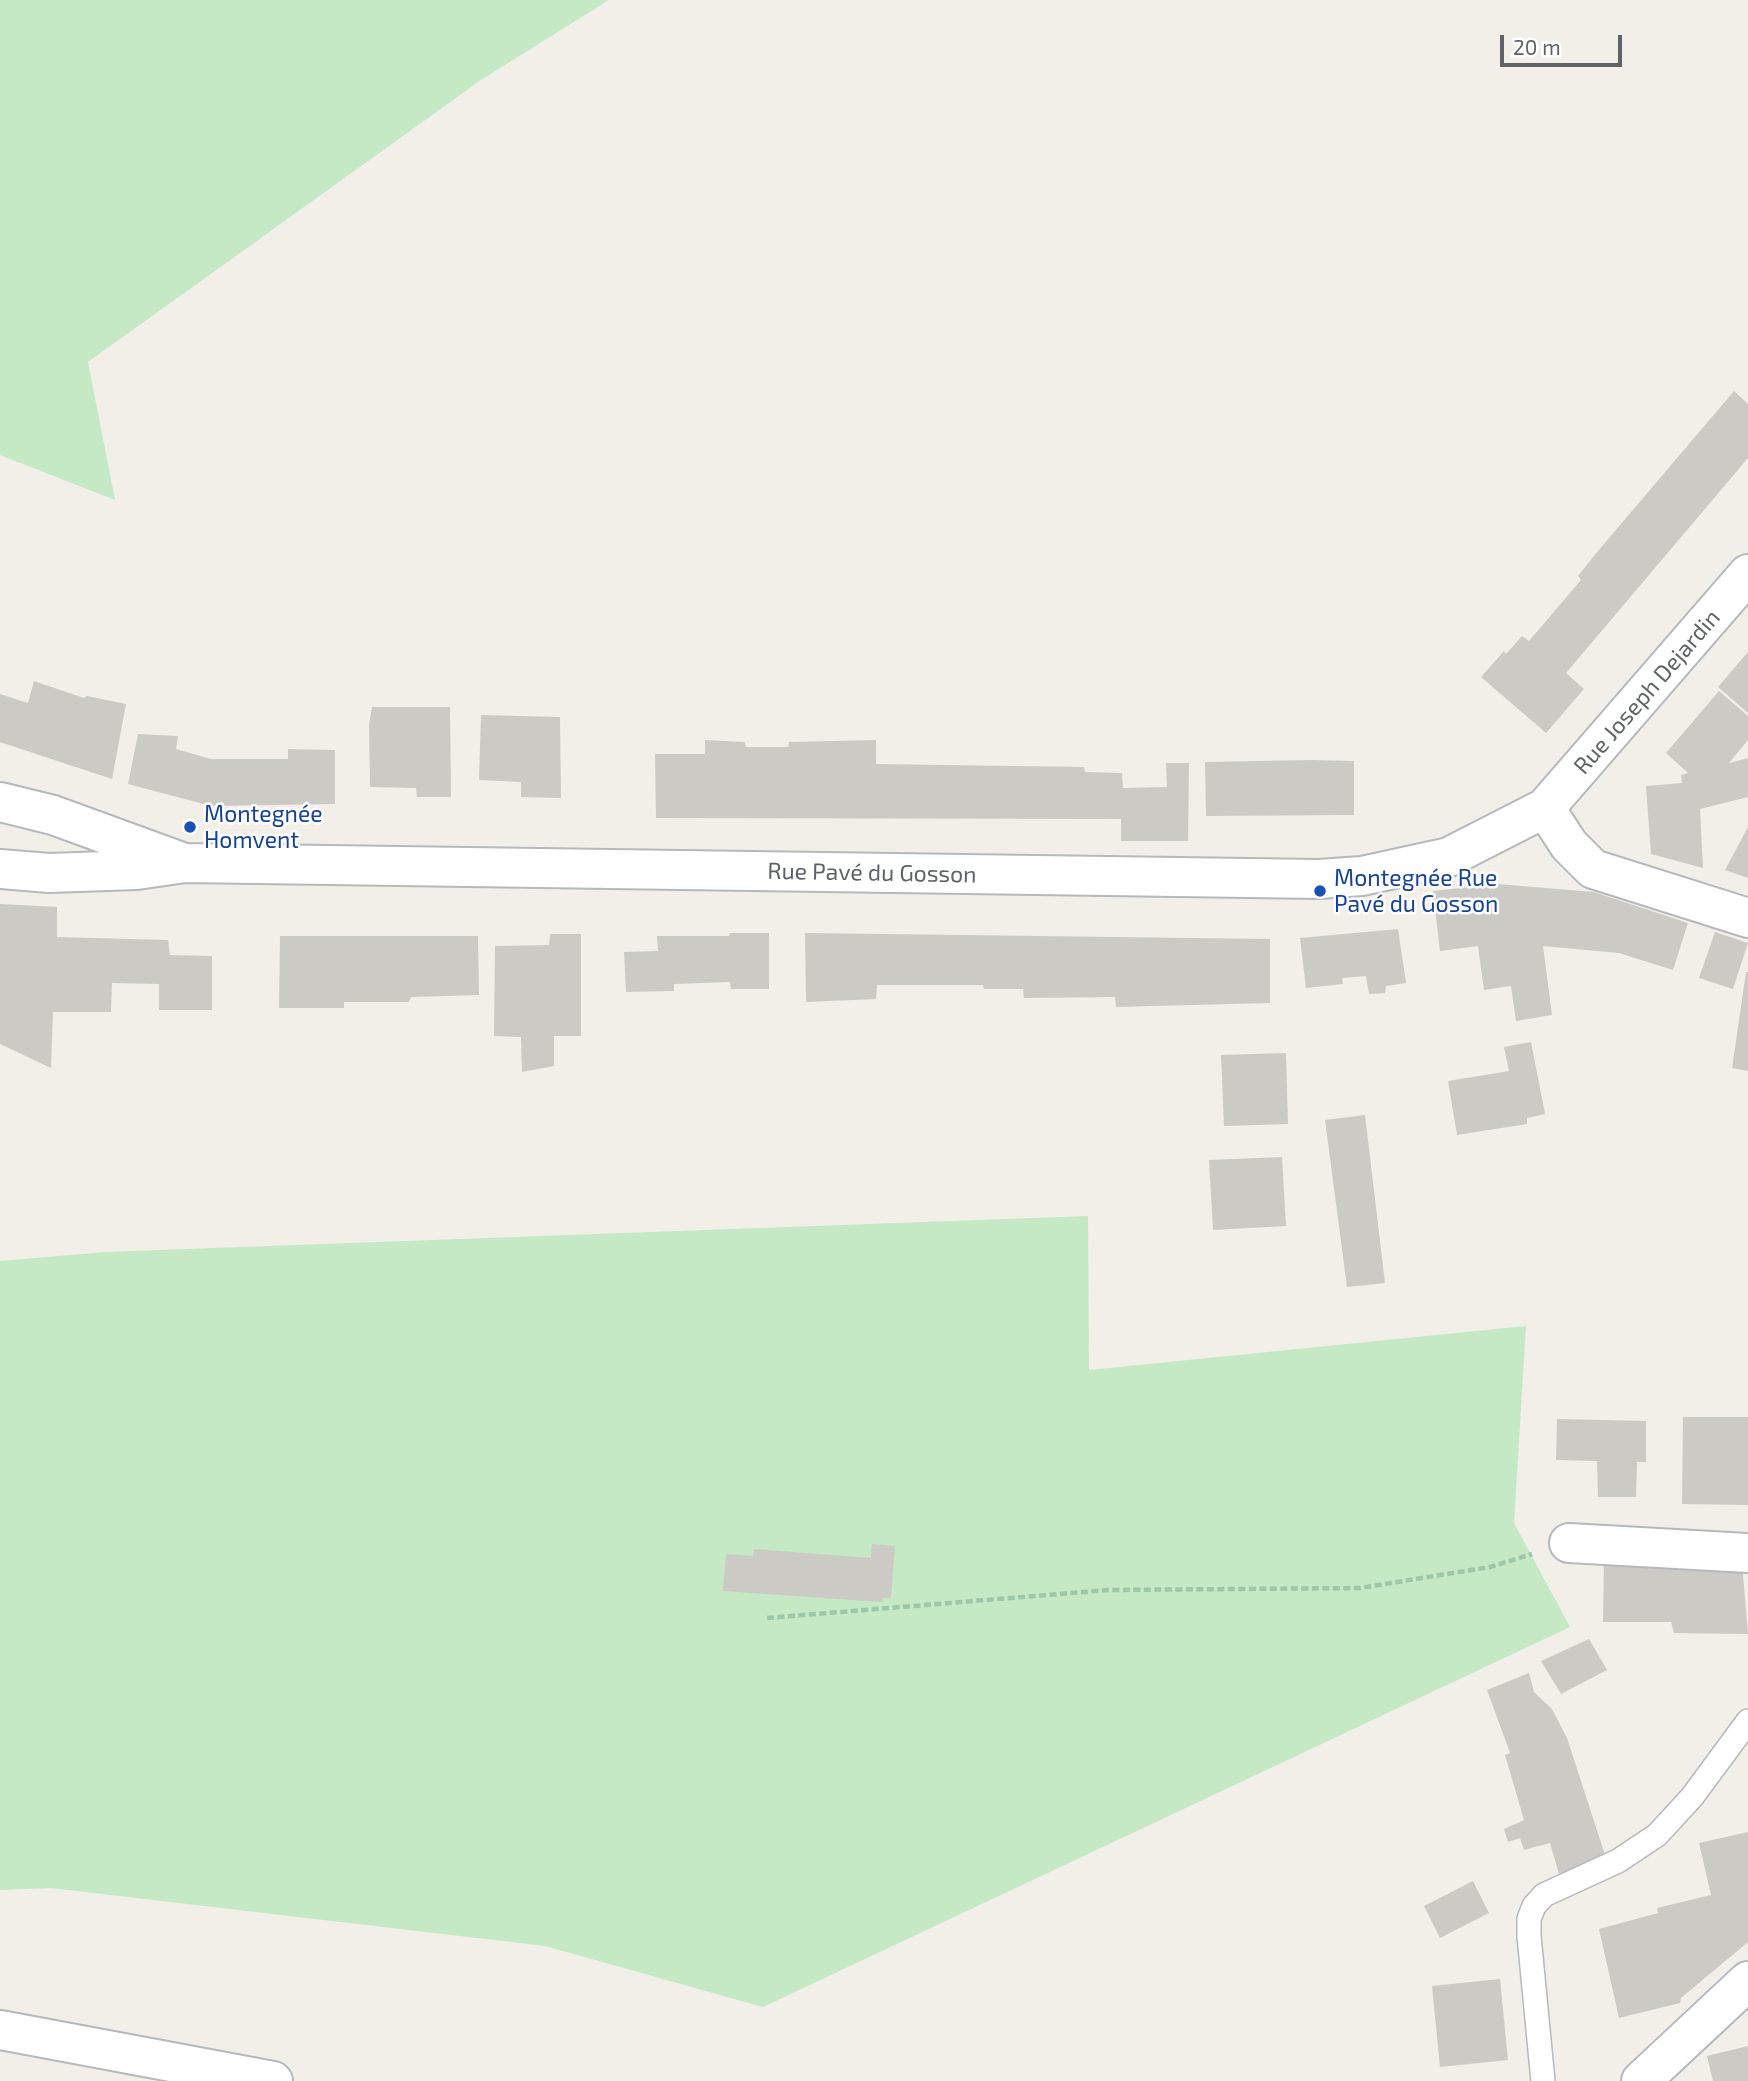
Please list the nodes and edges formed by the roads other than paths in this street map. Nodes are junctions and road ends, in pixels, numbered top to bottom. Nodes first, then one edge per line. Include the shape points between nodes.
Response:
1 (1748, 574) edge
2 (0, 802) edge
3 (1545, 808) junction
4 (185, 863) junction
5 (0, 869) edge
6 (1748, 918) edge
7 (1569, 1543) road end
8 (1748, 1553) edge
9 (1748, 1721) edge
10 (1748, 1981) edge
11 (0, 2030) edge
12 (273, 2081) edge
13 (1543, 2081) edge
14 (1641, 2081) edge

1 - 3 street, Rue Joseph Dejardin
2 - 4 street, Rue Pavé du Gosson via 53,815
3 - 4 street, Rue Pavé du Gosson via 1449,857 1362,876 1319,879
3 - 6 street via 1569,845 1593,869
4 - 5 street, Rue Pavé du Gosson via 49,873
7 - 8 street
9 - 13 lane via 1692,1797 1657,1835 1618,1861 1544,1895 1534,1906 1529,1936
10 - 14 street
11 - 12 street

